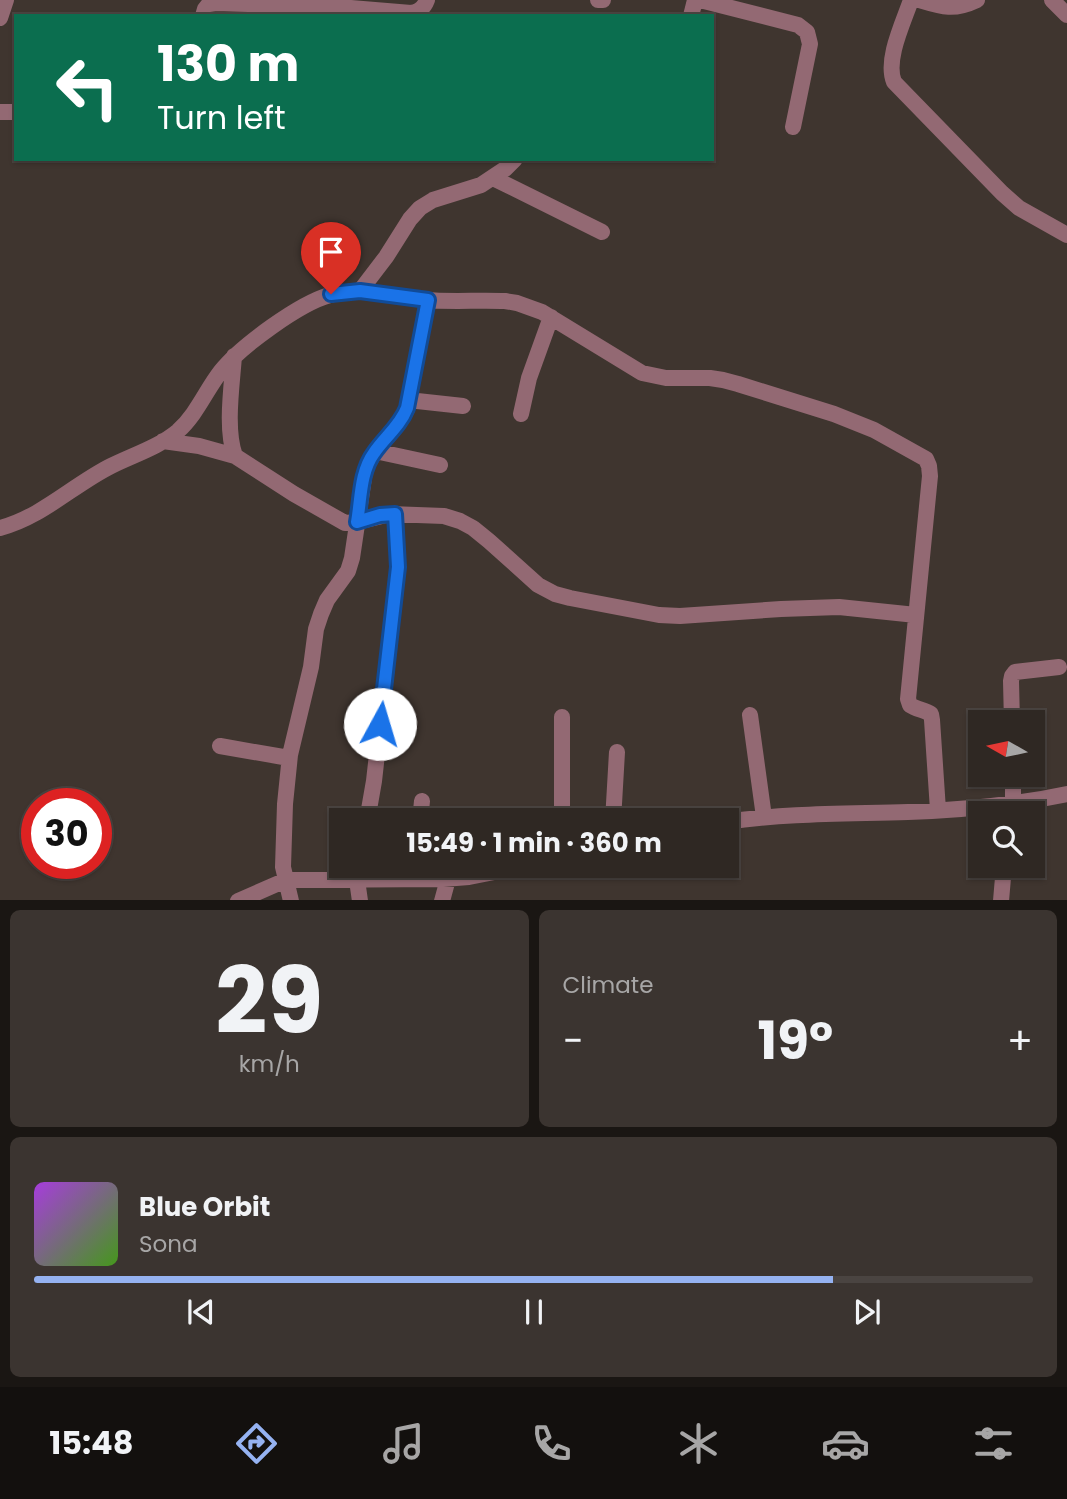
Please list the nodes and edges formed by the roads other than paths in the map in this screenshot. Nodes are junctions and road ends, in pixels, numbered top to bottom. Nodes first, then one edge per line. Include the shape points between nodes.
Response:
1 (427, 0) edge
2 (697, 0) edge
3 (911, 0) edge
4 (919, 0) edge
5 (978, 0) edge
6 (1052, 0) edge
7 (286, 11) edge
8 (204, 14) edge
9 (1067, 15) edge
10 (793, 127) dead end
11 (513, 161) edge
12 (493, 178) junction
13 (602, 232) dead end
14 (1067, 235) edge
15 (360, 291) junction
16 (428, 300) junction
17 (551, 317) junction
18 (234, 356) junction
19 (408, 400) junction
20 (463, 406) dead end
21 (521, 414) dead end
22 (163, 441) junction
23 (374, 451) junction
24 (235, 456) junction
25 (440, 465) dead end
26 (395, 514) junction
27 (357, 522) junction
28 (0, 528) edge
29 (916, 615) junction
30 (1059, 667) dead end
31 (1012, 710) edge
32 (750, 715) dead end
33 (562, 717) dead end
34 (220, 746) dead end
35 (617, 751) dead end
36 (289, 758) junction
37 (1067, 794) edge
38 (422, 801) dead end
39 (1036, 801) edge
40 (369, 808) edge
41 (421, 808) edge
42 (562, 808) edge
43 (614, 808) edge
44 (968, 809) edge
45 (938, 810) junction
46 (764, 817) junction
47 (739, 820) edge
48 (329, 876) edge
49 (358, 878) edge
50 (442, 878) edge
51 (458, 878) edge
52 (1003, 878) edge
53 (448, 879) junction
54 (286, 880) junction
55 (240, 900) edge
56 (291, 900) edge
57 (360, 900) edge
58 (442, 900) edge
59 (1001, 900) edge

1 - 7 street via 422,9 411,13 339,7
2 - 10 street via 798,25 807,32 810,44
3 - 14 street via 891,61 894,82 1002,193
4 - 5 street via 943,8
6 - 9 street
7 - 8 street via 216,3
11 - 12 street
12 - 13 street
12 - 15 street via 420,208
15 - 16 street
15 - 18 street via 316,300
16 - 17 street via 505,300
16 - 19 street
17 - 21 street
17 - 29 street via 642,373 738,384 834,414 926,459 930,475
18 - 22 street via 191,417
18 - 24 street via 230,431
19 - 20 street
19 - 23 street via 403,419
22 - 24 street
22 - 28 street via 110,466 38,513
23 - 25 street
23 - 27 street via 365,471
24 - 27 street via 345,523
26 - 27 street
26 - 29 street via 460,521 538,585 569,598 669,615 831,607
26 - 40 street via 398,567
27 - 36 street via 348,571 327,600 316,629
29 - 45 street via 908,699 932,720
30 - 31 street via 1015,672
32 - 46 street
33 - 42 street
34 - 36 street
35 - 43 street
36 - 54 street via 283,850
37 - 39 street
38 - 41 street
44 - 45 street
45 - 46 street
46 - 47 street
48 - 54 street
49 - 57 street
50 - 53 street
51 - 53 street
52 - 59 street
53 - 58 street
54 - 55 street
54 - 56 street

